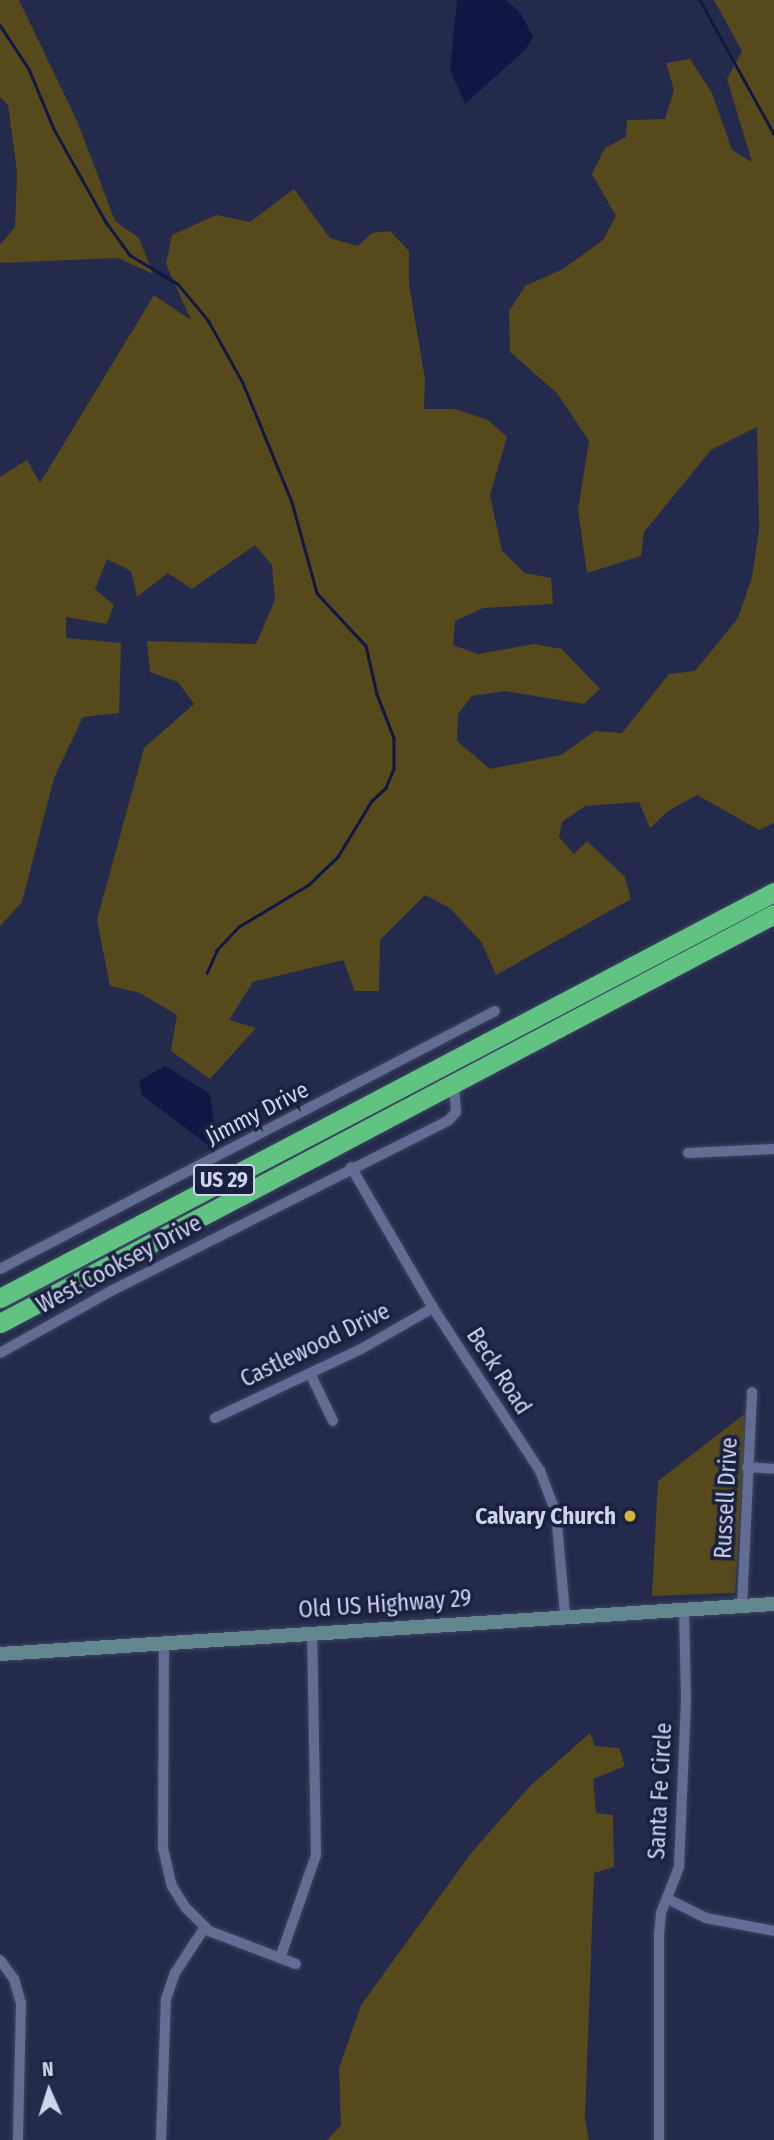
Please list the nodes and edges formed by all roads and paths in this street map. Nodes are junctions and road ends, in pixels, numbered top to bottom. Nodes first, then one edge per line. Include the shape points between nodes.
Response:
1 (774, 892) edge
2 (774, 914) edge
3 (495, 1011) dead end
4 (440, 1040) junction
5 (448, 1062) junction
6 (454, 1083) junction
7 (774, 1149) edge
8 (688, 1153) dead end
9 (351, 1167) junction
10 (0, 1269) edge
11 (0, 1298) edge
12 (433, 1308) junction
13 (0, 1323) edge
14 (0, 1353) edge
15 (310, 1373) junction
16 (752, 1392) dead end
17 (215, 1418) dead end
18 (332, 1421) dead end
19 (747, 1467) junction
20 (774, 1469) edge
21 (774, 1604) edge
22 (742, 1606) junction
23 (684, 1609) junction
24 (565, 1614) junction
25 (312, 1632) junction
26 (164, 1642) junction
27 (0, 1654) edge
28 (668, 1899) junction
29 (205, 1927) junction
30 (774, 1931) edge
31 (280, 1958) junction
32 (0, 1959) edge
33 (296, 1964) dead end
34 (18, 2140) edge
35 (161, 2140) edge
36 (659, 2140) edge

1 - 5 highway, US 29
2 - 6 highway, US 29
3 - 4 street, Jimmy Drive
4 - 5 street
4 - 10 street, Jimmy Drive
5 - 11 highway, US 29
6 - 9 street, West Cooksey Drive via 456,1112 448,1121
6 - 13 highway, US 29
7 - 8 street
9 - 12 street, Beck Road
9 - 14 street, West Cooksey Drive
12 - 15 street, Castlewood Drive
12 - 24 street, Beck Road via 549,1492 556,1513
15 - 17 street, Castlewood Drive
15 - 18 street
16 - 19 street, Russell Drive
19 - 20 street
19 - 22 street, Russell Drive
21 - 22 main road, Old US Highway 29
22 - 23 main road, Old US Highway 29
23 - 24 main road, Old US Highway 29
23 - 28 street, Santa Fe Circle via 686,1701 679,1867
24 - 25 main road, Old US Highway 29
25 - 26 main road, Old US Highway 29
25 - 31 street via 316,1855
26 - 27 main road, Old US Highway 29
26 - 29 street via 163,1848 172,1886
28 - 30 street via 706,1918
28 - 36 street, Santa Fe Circle via 659,1936
29 - 31 street
29 - 35 street via 175,1973 166,1999
31 - 33 street
32 - 34 street via 14,1979 21,2003

